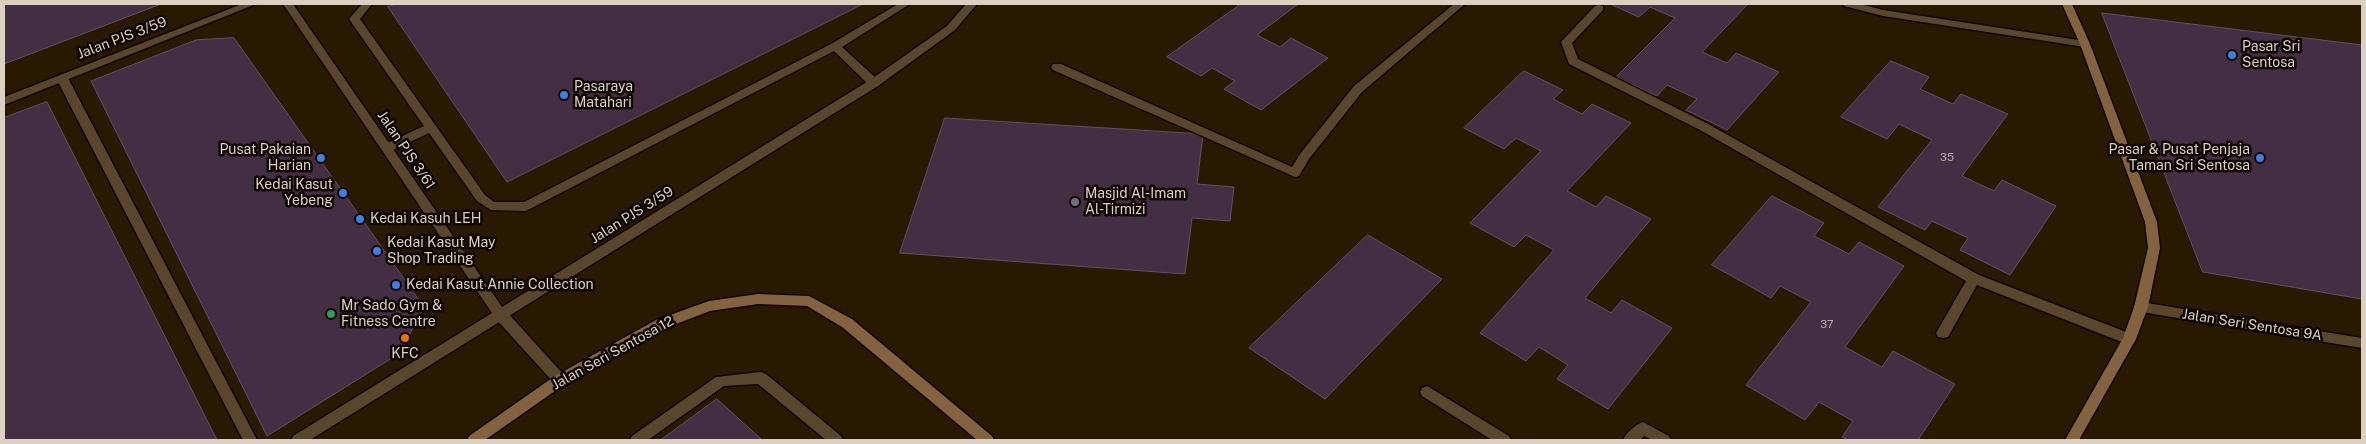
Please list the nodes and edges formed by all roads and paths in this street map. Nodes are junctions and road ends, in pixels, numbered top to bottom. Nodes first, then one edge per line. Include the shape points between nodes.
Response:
1 (251, 4) edge
2 (288, 4) edge
3 (367, 4) edge
4 (906, 4) edge
5 (972, 4) edge
6 (1460, 4) edge
7 (1848, 4) edge
8 (2067, 4) edge
9 (1599, 8) dead end
10 (2085, 44) junction
11 (835, 46) junction
12 (1057, 67) dead end
13 (62, 78) junction
14 (874, 83) junction
15 (4, 101) edge
16 (429, 128) junction
17 (387, 148) junction
18 (1974, 279) junction
19 (2141, 307) junction
20 (500, 314) junction
21 (1944, 333) dead end
22 (2129, 339) junction
23 (2362, 343) edge
24 (560, 380) junction
25 (1427, 392) dead end
26 (982, 439) edge
27 (250, 440) edge
28 (298, 440) edge
29 (474, 440) edge
30 (637, 440) edge
31 (836, 440) edge
32 (1504, 440) edge
33 (1630, 440) edge
34 (1664, 440) edge
35 (2072, 440) edge

1 - 13 street, Jalan PJS 3/59
2 - 17 street, Jalan PJS 3/61
3 - 16 street via 354,19
4 - 11 street
5 - 14 street, Jalan PJS 3/59 via 951,28
6 - 12 street via 1358,89 1295,173
7 - 10 street via 1882,13
8 - 10 street
9 - 18 street via 1566,42 1573,61 1704,127
10 - 19 street via 2151,222 2154,248
11 - 14 street
11 - 16 street via 526,207 491,206 481,198
13 - 15 street, Jalan PJS 3/59
13 - 27 street
14 - 20 street, Jalan PJS 3/59
16 - 17 street
17 - 20 street, Jalan PJS 3/61
18 - 21 street
18 - 22 street
19 - 22 street
19 - 23 street, Jalan Seri Sentosa 9A
20 - 24 street, Jalan PJS 3/61
20 - 28 street, Jalan PJS 3/59
22 - 35 street
24 - 26 street, Jalan Seri Sentosa 12 via 662,324 709,306 758,299 809,301 847,323
24 - 29 street, Jalan Seri Sentosa 12
25 - 32 street
30 - 31 street via 721,381 761,378
33 - 34 street via 1643,428

